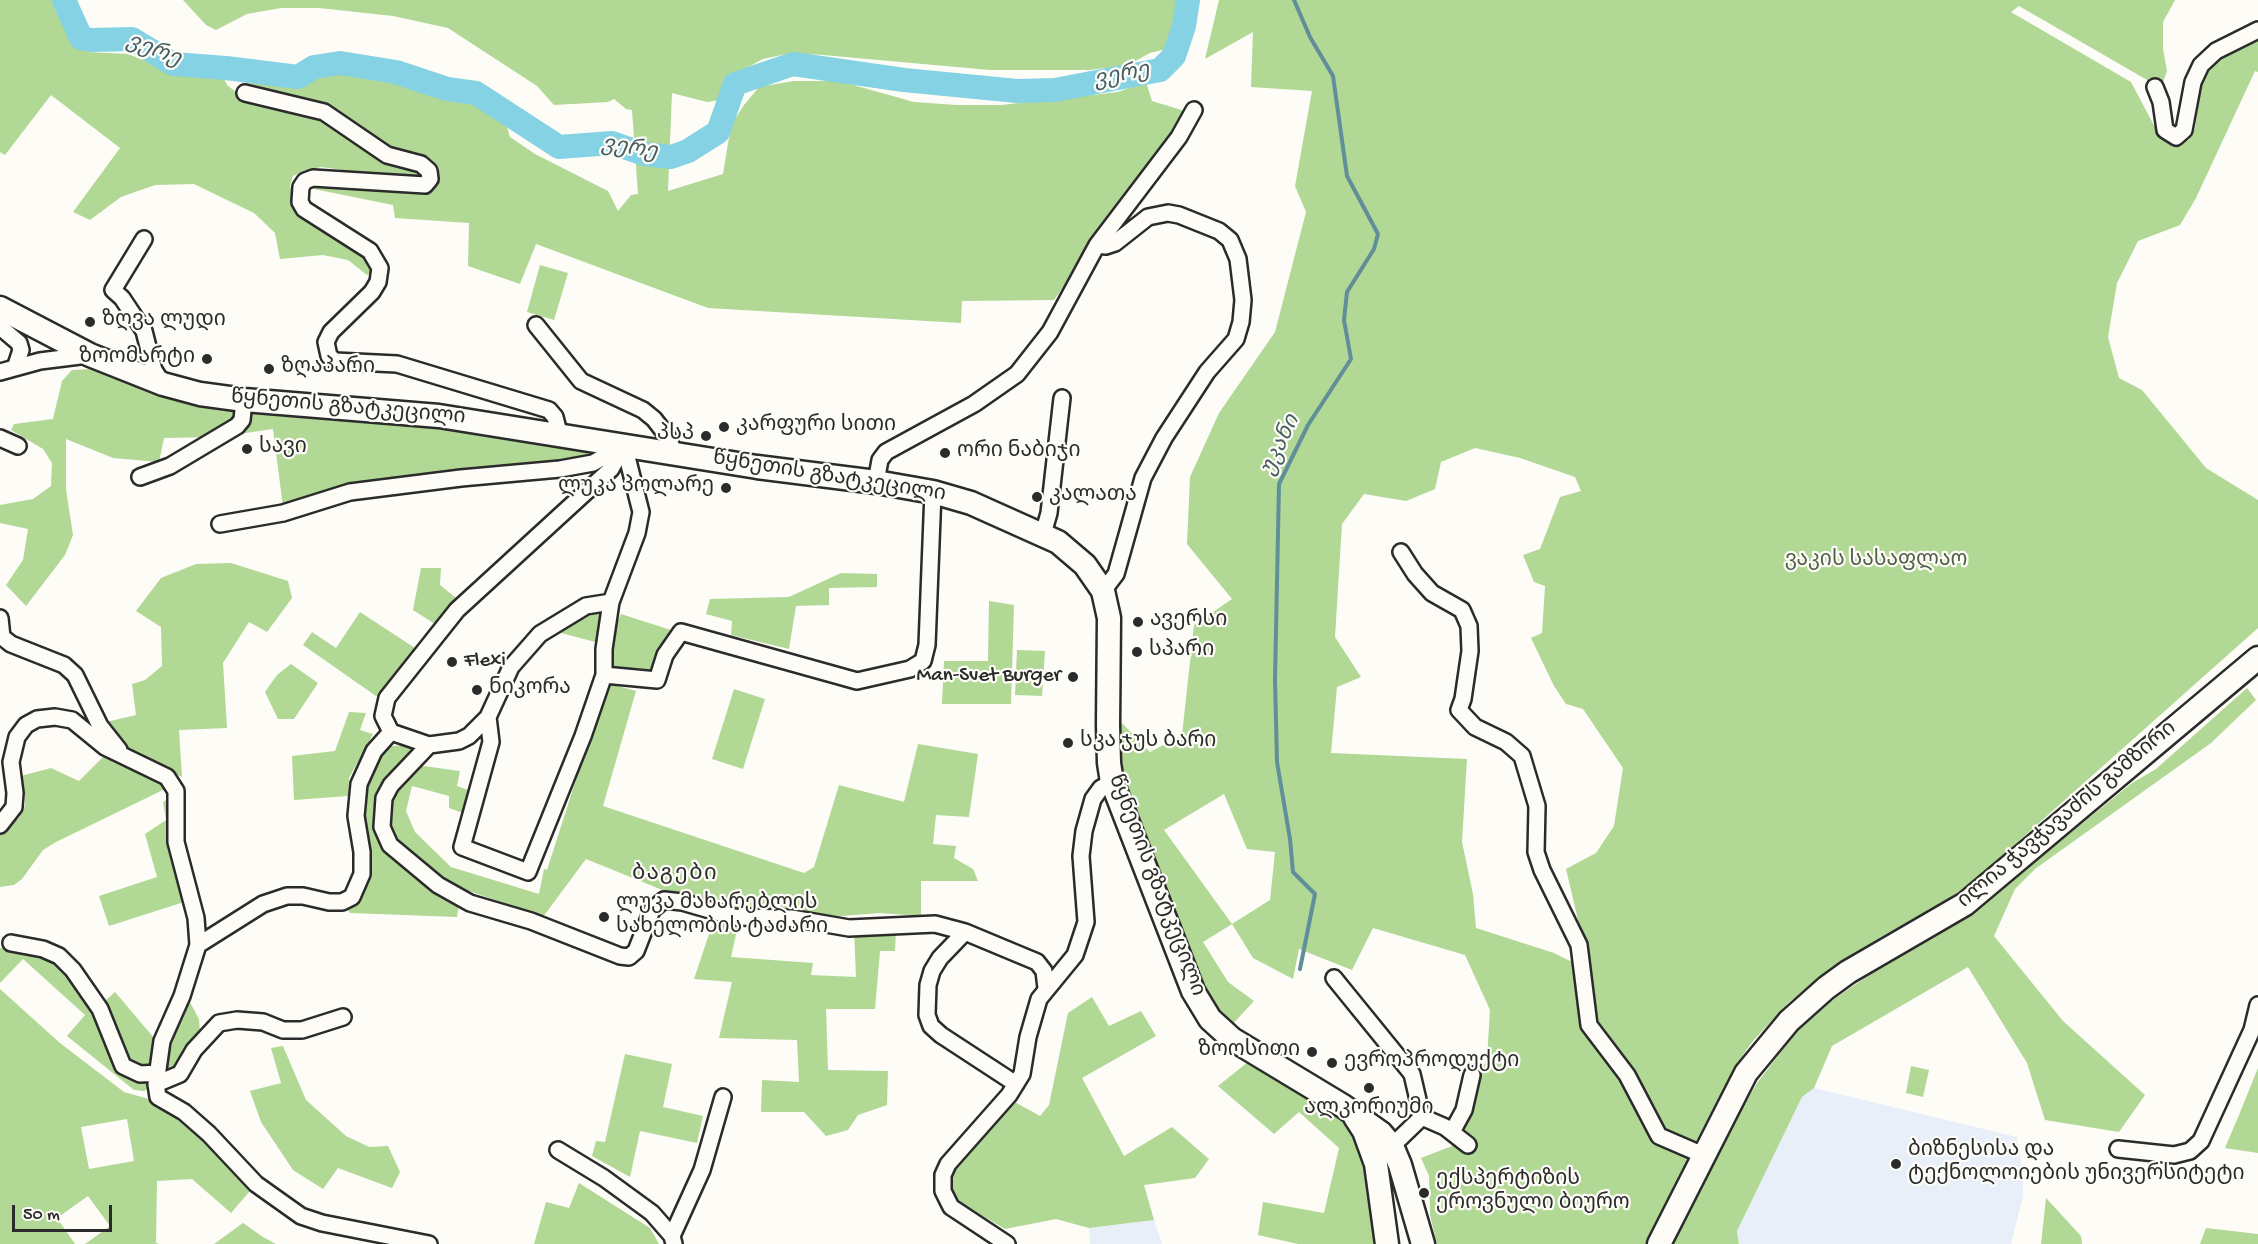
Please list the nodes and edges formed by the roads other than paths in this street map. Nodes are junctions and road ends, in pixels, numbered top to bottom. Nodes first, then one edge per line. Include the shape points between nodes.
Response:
1 (2258, 30) edge
2 (2155, 87) dead end
3 (245, 93) dead end
4 (1194, 110) dead end
5 (144, 239) dead end
6 (1097, 245) junction
7 (0, 309) edge
8 (536, 325) dead end
9 (0, 327) edge
10 (90, 355) junction
11 (15, 368) junction
12 (0, 372) edge
13 (163, 384) junction
14 (1062, 398) dead end
15 (244, 400) junction
16 (559, 433) junction
17 (0, 438) edge
18 (624, 445) junction
19 (18, 446) dead end
20 (674, 453) junction
21 (140, 477) dead end
22 (876, 482) junction
23 (933, 492) junction
24 (220, 524) dead end
25 (1042, 534) junction
26 (1401, 552) dead end
27 (1103, 591) junction
28 (611, 602) junction
29 (0, 618) edge
30 (1, 637) edge
31 (2258, 658) edge
32 (604, 675) junction
33 (488, 717) junction
34 (391, 732) junction
35 (429, 745) junction
36 (125, 756) junction
37 (1112, 782) junction
38 (0, 825) edge
39 (966, 932) junction
40 (11, 943) dead end
41 (198, 945) junction
42 (1334, 978) dead end
43 (1046, 988) junction
44 (2258, 1005) edge
45 (343, 1017) dead end
46 (1472, 1076) dead end
47 (157, 1078) junction
48 (1016, 1084) junction
49 (723, 1096) dead end
50 (1351, 1111) junction
51 (1422, 1117) junction
52 (1452, 1132) junction
53 (1468, 1145) dead end
54 (1392, 1146) junction
55 (2118, 1149) dead end
56 (558, 1150) dead end
57 (1703, 1155) junction
58 (673, 1240) edge
59 (429, 1244) edge
60 (1007, 1244) edge
61 (1387, 1244) edge
62 (1423, 1244) edge
63 (1659, 1244) edge

1 - 2 street via 2216,51 2201,65 2193,82 2184,130 2176,137 2164,130
3 - 16 street via 324,112 387,155 421,164 429,171 430,179 425,185 313,178 301,187 300,202 304,209 370,251 380,268 372,292 331,332 326,342 329,356 335,360 396,364 549,410
4 - 6 street via 1179,137
5 - 13 street via 112,290 122,298 144,332 154,370
6 - 22 street via 1050,332 1017,374 974,404 886,452 880,460
6 - 27 street via 1115,243 1148,217 1179,215 1219,231 1230,240 1239,259 1244,300 1236,339 1201,382 1143,477 1116,574
7 - 10 main road, წყნეთის გზატკეცილი
8 - 20 street via 581,381 654,419
9 - 11 street via 19,343 21,350
10 - 11 street
10 - 13 main road, წყნეთის გზატკეცილი
11 - 12 street
13 - 15 main road, წყნეთის გზატკეცილი
14 - 25 street via 1049,513
15 - 16 main road, წყნეთის გზატკეცილი via 439,416
15 - 21 street via 242,420 237,426 171,466
16 - 18 main road, წყნეთის გზატკეცილი
17 - 19 street
18 - 20 main road, წყნეთის გზატკეცილი
18 - 24 street via 594,463 350,492 283,513
18 - 28 street via 641,512 628,563
18 - 34 street via 611,469 458,610 387,699 383,716
20 - 22 main road, წყნეთის გზატკეცილი
22 - 23 main road, წყნეთის გზატკეცილი
23 - 25 main road, წყნეთის გზატკეცილი via 971,503
23 - 32 street via 927,645 923,661 910,669 856,681 681,632 665,655 657,680
25 - 27 main road, წყნეთის გზატკეცილი via 1058,542 1084,565
26 - 57 street via 1432,593 1462,610 1469,626 1468,669 1459,710 1475,727 1506,742 1522,756 1537,806 1536,852 1580,945 1589,1025 1627,1075 1659,1136
27 - 37 main road, წყნეთის გზატკეცილი via 1109,627
28 - 32 street
28 - 33 street via 574,612 529,644 511,667
29 - 30 street
30 - 36 street via 64,665 75,675 100,726
31 - 57 main road, ილია ჭავჭავაძის გამზირი via 1965,904 1848,972 1803,1008 1770,1040 1746,1073
32 - 33 street via 528,872 462,846 491,742
33 - 35 street via 459,741
34 - 35 street
34 - 41 street via 374,751 359,784 356,816 362,874 352,897 329,902 287,896 263,904
35 - 39 street via 391,785 384,798 382,827 390,845 438,885 470,903 531,921 620,956 629,957 636,951 657,903 664,900 734,917 791,918 849,928 935,924
36 - 38 street via 105,747 72,720 55,717 26,725 12,753 14,807
36 - 41 street via 167,777 176,791 177,842 196,918
37 - 43 street via 1092,799 1084,831 1084,931 1069,964
37 - 50 main road, წყნეთის გზატკეცილი via 1164,920 1194,991 1210,1018 1232,1039
39 - 43 street via 1037,962 1044,971
39 - 48 street via 932,971 927,1015 941,1035
40 - 47 street via 59,956 100,1009 123,1066
41 - 47 street via 182,996 164,1033
42 - 51 street via 1412,1074
43 - 48 street via 1034,1011 1025,1063
44 - 55 street via 2252,1030 2200,1141 2190,1151 2174,1155
45 - 47 street via 302,1030 283,1030 262,1022 219,1023 194,1050 180,1074
46 - 52 street via 1464,1110
47 - 59 street via 158,1096 184,1112 256,1184 301,1216
48 - 60 street via 948,1164 942,1182 951,1207
49 - 58 street via 702,1170
50 - 54 main road, წყნეთის გზატკეცილი
50 - 61 main road, წყნეთის გზატკეცილი via 1364,1131 1376,1164
51 - 52 street
51 - 54 street
52 - 53 street
54 - 62 main road, წყნეთის გზატკეცილი
56 - 58 street via 652,1213
57 - 63 main road, ილია ჭავჭავაძის გამზირი

